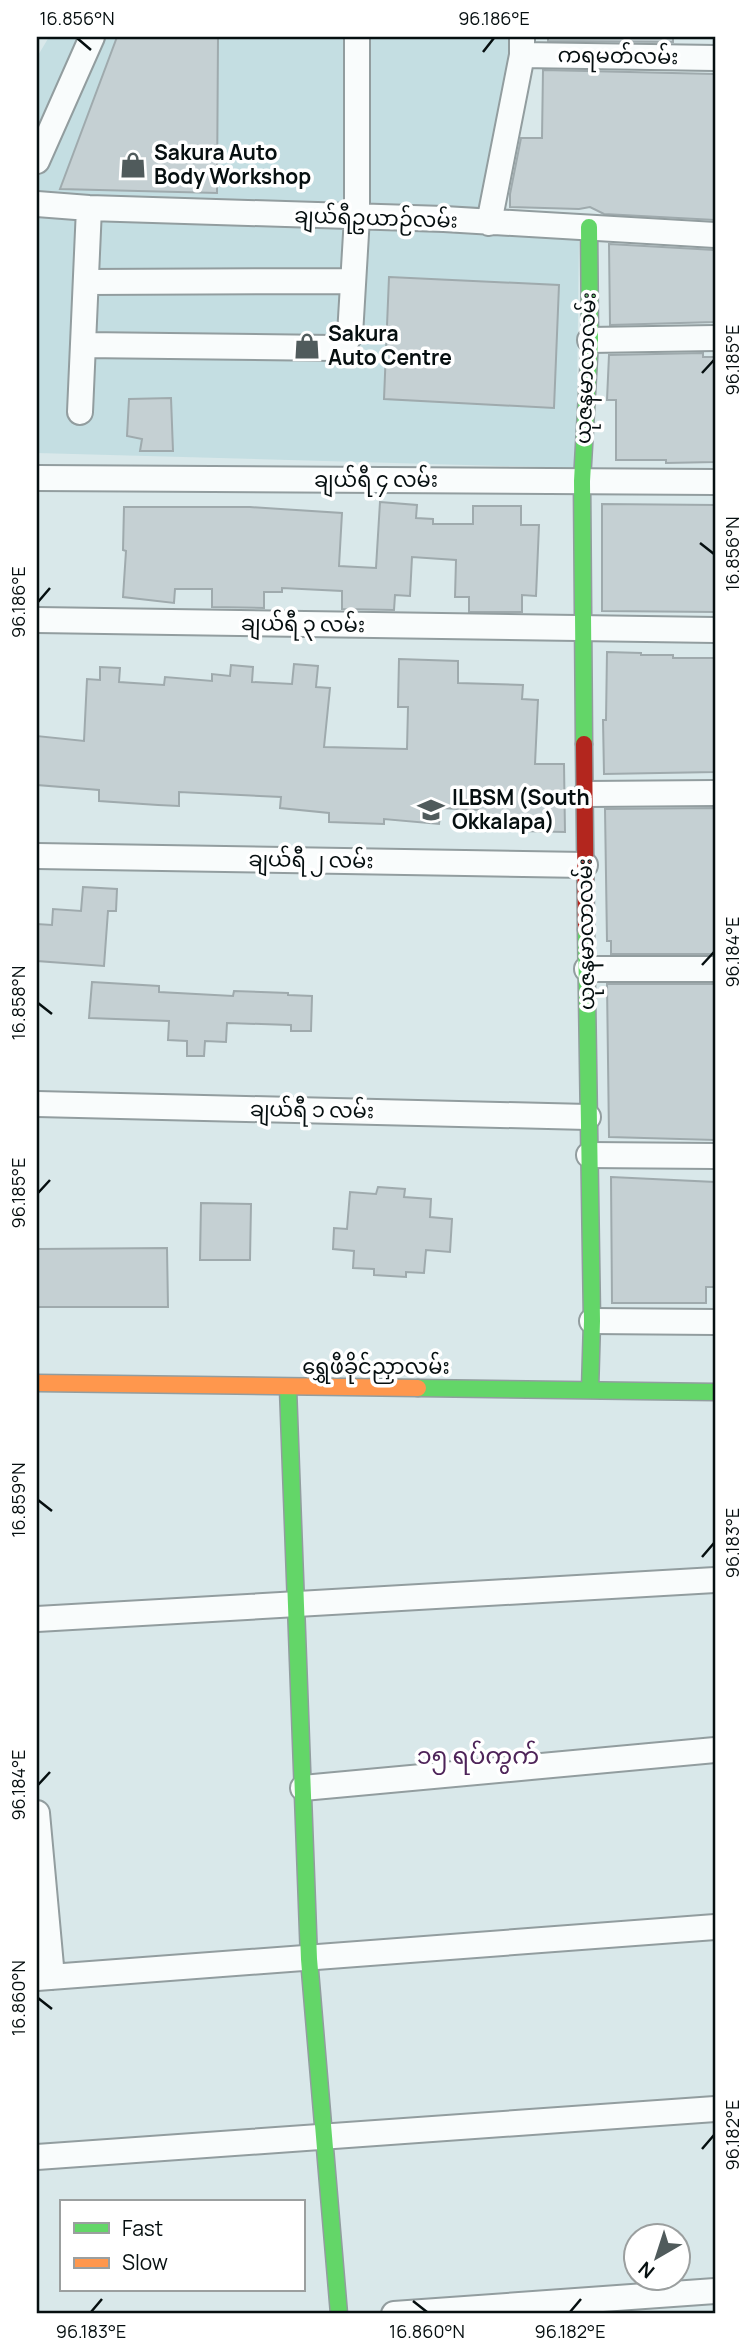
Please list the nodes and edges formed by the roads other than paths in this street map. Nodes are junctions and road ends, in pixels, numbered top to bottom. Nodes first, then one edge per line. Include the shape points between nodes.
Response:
1 (92, 37) edge
2 (357, 37) edge
3 (522, 46) edge
4 (684, 47) edge
5 (715, 58) edge
6 (37, 161) edge
7 (37, 204) edge
8 (89, 208) junction
9 (357, 217) junction
10 (489, 222) junction
11 (589, 227) junction
12 (715, 235) edge
13 (354, 281) junction
14 (86, 282) junction
15 (715, 338) edge
16 (590, 340) junction
17 (84, 345) junction
18 (80, 411) dead end
19 (37, 478) edge
20 (582, 481) junction
21 (715, 482) edge
22 (37, 620) edge
23 (576, 628) junction
24 (715, 630) edge
25 (715, 793) edge
26 (586, 794) junction
27 (37, 856) edge
28 (585, 864) junction
29 (715, 969) edge
30 (587, 970) junction
31 (37, 1104) edge
32 (588, 1117) junction
33 (589, 1155) junction
34 (715, 1156) edge
35 (592, 1321) junction
36 (715, 1322) edge
37 (37, 1383) edge
38 (288, 1388) junction
39 (590, 1390) junction
40 (715, 1392) edge
41 (715, 1580) edge
42 (296, 1605) junction
43 (37, 1619) edge
44 (715, 1750) edge
45 (303, 1788) junction
46 (37, 1814) edge
47 (715, 1927) edge
48 (309, 1959) junction
49 (44, 1978) edge
50 (715, 2109) edge
51 (325, 2137) junction
52 (37, 2157) edge
53 (715, 2291) edge
54 (339, 2314) edge
55 (394, 2314) edge

1 - 6 street
2 - 9 street
3 - 4 street, ကရမတ်လမ်း
3 - 10 street
4 - 5 street, ကရမတ်လမ်း
7 - 8 street, ချယ်ရီဥယာဉ်လမ်း
8 - 9 street, ချယ်ရီဥယာဉ်လမ်း
8 - 14 street
9 - 10 street, ချယ်ရီဥယာဉ်လမ်း
9 - 13 street
10 - 11 street, ချယ်ရီဥယာဉ်လမ်း
11 - 12 street, ချယ်ရီဥယာဉ်လမ်း
11 - 16 street, ယုဇနမာလာလမ်း
13 - 14 street
13 - 17 street via 350,335 345,344 334,348
14 - 17 street
15 - 16 street
16 - 20 street, ယုဇနမာလာလမ်း
17 - 18 street
19 - 20 street, ချယ်ရီ ၄ လမ်း
20 - 21 street, ချယ်ရီ ၄ လမ်း
20 - 23 street, ယုဇနမာလာလမ်း
22 - 23 street, ချယ်ရီ ၃ လမ်း
23 - 24 street, ချယ်ရီ ၃ လမ်း
23 - 26 street, ယုဇနမာလာလမ်း
25 - 26 street
26 - 28 street, ယုဇနမာလာလမ်း
27 - 28 street, ချယ်ရီ ၂ လမ်း
28 - 30 street, ယုဇနမာလာလမ်း
29 - 30 street
30 - 32 street, ယုဇနမာလာလမ်း
31 - 32 street, ချယ်ရီ ၁ လမ်း
32 - 33 street, ယုဇနမာလာလမ်း
33 - 34 street
33 - 35 street, ယုဇနမာလာလမ်း
35 - 36 street
35 - 39 street, ယုဇနမာလာလမ်း
37 - 38 street, ရွှေဖီခိုင်ညှာလမ်း
38 - 39 street, ရွှေဖီခိုင်ညှာလမ်း
38 - 42 street
39 - 40 street, ရွှေဖီခိုင်ညှာလမ်း
41 - 42 street
42 - 43 street
42 - 45 street
44 - 45 street
45 - 48 street
46 - 49 street
47 - 48 street
48 - 49 street
48 - 51 street
50 - 51 street
51 - 52 street
51 - 54 street
53 - 55 street

